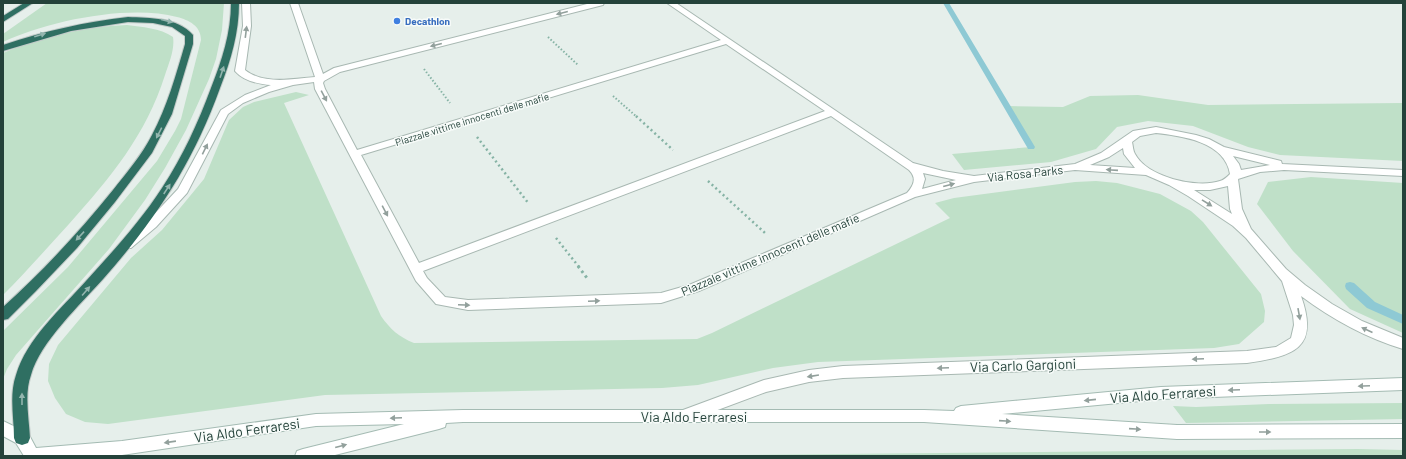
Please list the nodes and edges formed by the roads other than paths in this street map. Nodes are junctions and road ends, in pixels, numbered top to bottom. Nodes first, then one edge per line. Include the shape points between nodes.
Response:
1 (29, 3) edge
2 (235, 3) edge
3 (246, 3) edge
4 (294, 3) edge
5 (600, 3) edge
6 (671, 3) edge
7 (3, 20) edge
8 (728, 41) junction
9 (3, 48) edge
10 (320, 78) junction
11 (292, 82) junction
12 (832, 112) junction
13 (1127, 141) junction
14 (1220, 149) junction
15 (354, 154) junction
16 (909, 164) junction
17 (1296, 166) junction
18 (1075, 167) junction
19 (1149, 172) junction
20 (1403, 173) edge
21 (1235, 177) junction
22 (974, 178) junction
23 (1174, 183) junction
24 (911, 194) junction
25 (1245, 230) junction
26 (118, 252) junction
27 (416, 269) junction
28 (1287, 277) junction
29 (3, 315) edge
30 (1403, 344) edge
31 (1403, 384) edge
32 (463, 416) junction
33 (686, 416) junction
34 (924, 416) junction
35 (3, 428) edge
36 (1403, 431) edge
37 (22, 438) junction
38 (32, 456) edge
39 (303, 456) edge

1 - 7 highway
26 -> 2 highway via 167,189 195,138 228,54
11 -> 3 main road via 250,79 240,71 247,26
4 - 10 main road, Piazzale vittime innocenti delle mafie
5 -> 10 main road via 337,70
6 - 8 main road
8 - 12 main road
8 - 15 main road, Piazzale vittime innocenti delle mafie
9 -> 29 highway via 69,26 109,19 163,20 180,26 189,35 189,44 168,110 149,150 86,230
10 - 11 main road
10 -> 15 main road, Piazzale vittime innocenti delle mafie via 320,89
26 -> 11 main road via 152,224 184,191 224,112 252,94
12 - 16 main road
12 - 27 main road
13 - 14 main road, Via Carlo Gargioni via 1137,133 1170,131 1196,137
13 - 18 main road, Via Rosa Parks via 1105,155
13 - 19 main road, Via Carlo Gargioni via 1129,157
14 - 17 main road via 1254,159
14 - 21 main road, Via Carlo Gargioni via 1235,164
15 -> 27 main road, Piazzale vittime innocenti delle mafie
16 - 22 main road via 948,177
16 - 24 main road via 920,176 917,189
17 - 20 main road
17 - 21 main road via 1264,168
19 -> 18 main road, Via Rosa Parks
18 - 22 main road, Via Rosa Parks
19 - 23 main road, Via Carlo Gargioni
21 - 23 main road, Via Carlo Gargioni via 1219,186
21 - 25 main road, Via Carlo Gargioni via 1236,210
24 -> 22 main road, Piazzale vittime innocenti delle mafie
23 -> 25 main road, Via Carlo Gargioni via 1226,214
27 -> 24 main road, Piazzale vittime innocenti delle mafie via 422,281 436,297 451,304 661,298 676,294
25 - 28 main road, Via Carlo Gargioni
37 -> 26 highway via 23,375 31,359 42,340
30 -> 28 main road, Via Carlo Gargioni via 1348,320
28 -> 33 main road, Via Carlo Gargioni via 1298,304 1301,329 1298,341 1275,352 1247,357 844,372 809,376 764,386
31 -> 34 main road, Via Aldo Ferraresi via 1161,393
32 - 33 main road, Via Aldo Ferraresi
32 -> 38 main road, Via Aldo Ferraresi via 316,420 122,448
39 -> 32 main road, Via Aldo Ferraresi
33 - 34 main road, Via Aldo Ferraresi
34 -> 36 main road, Via Aldo Ferraresi via 1177,432
35 - 37 main road
37 - 38 main road, Via Aldo Ferraresi

